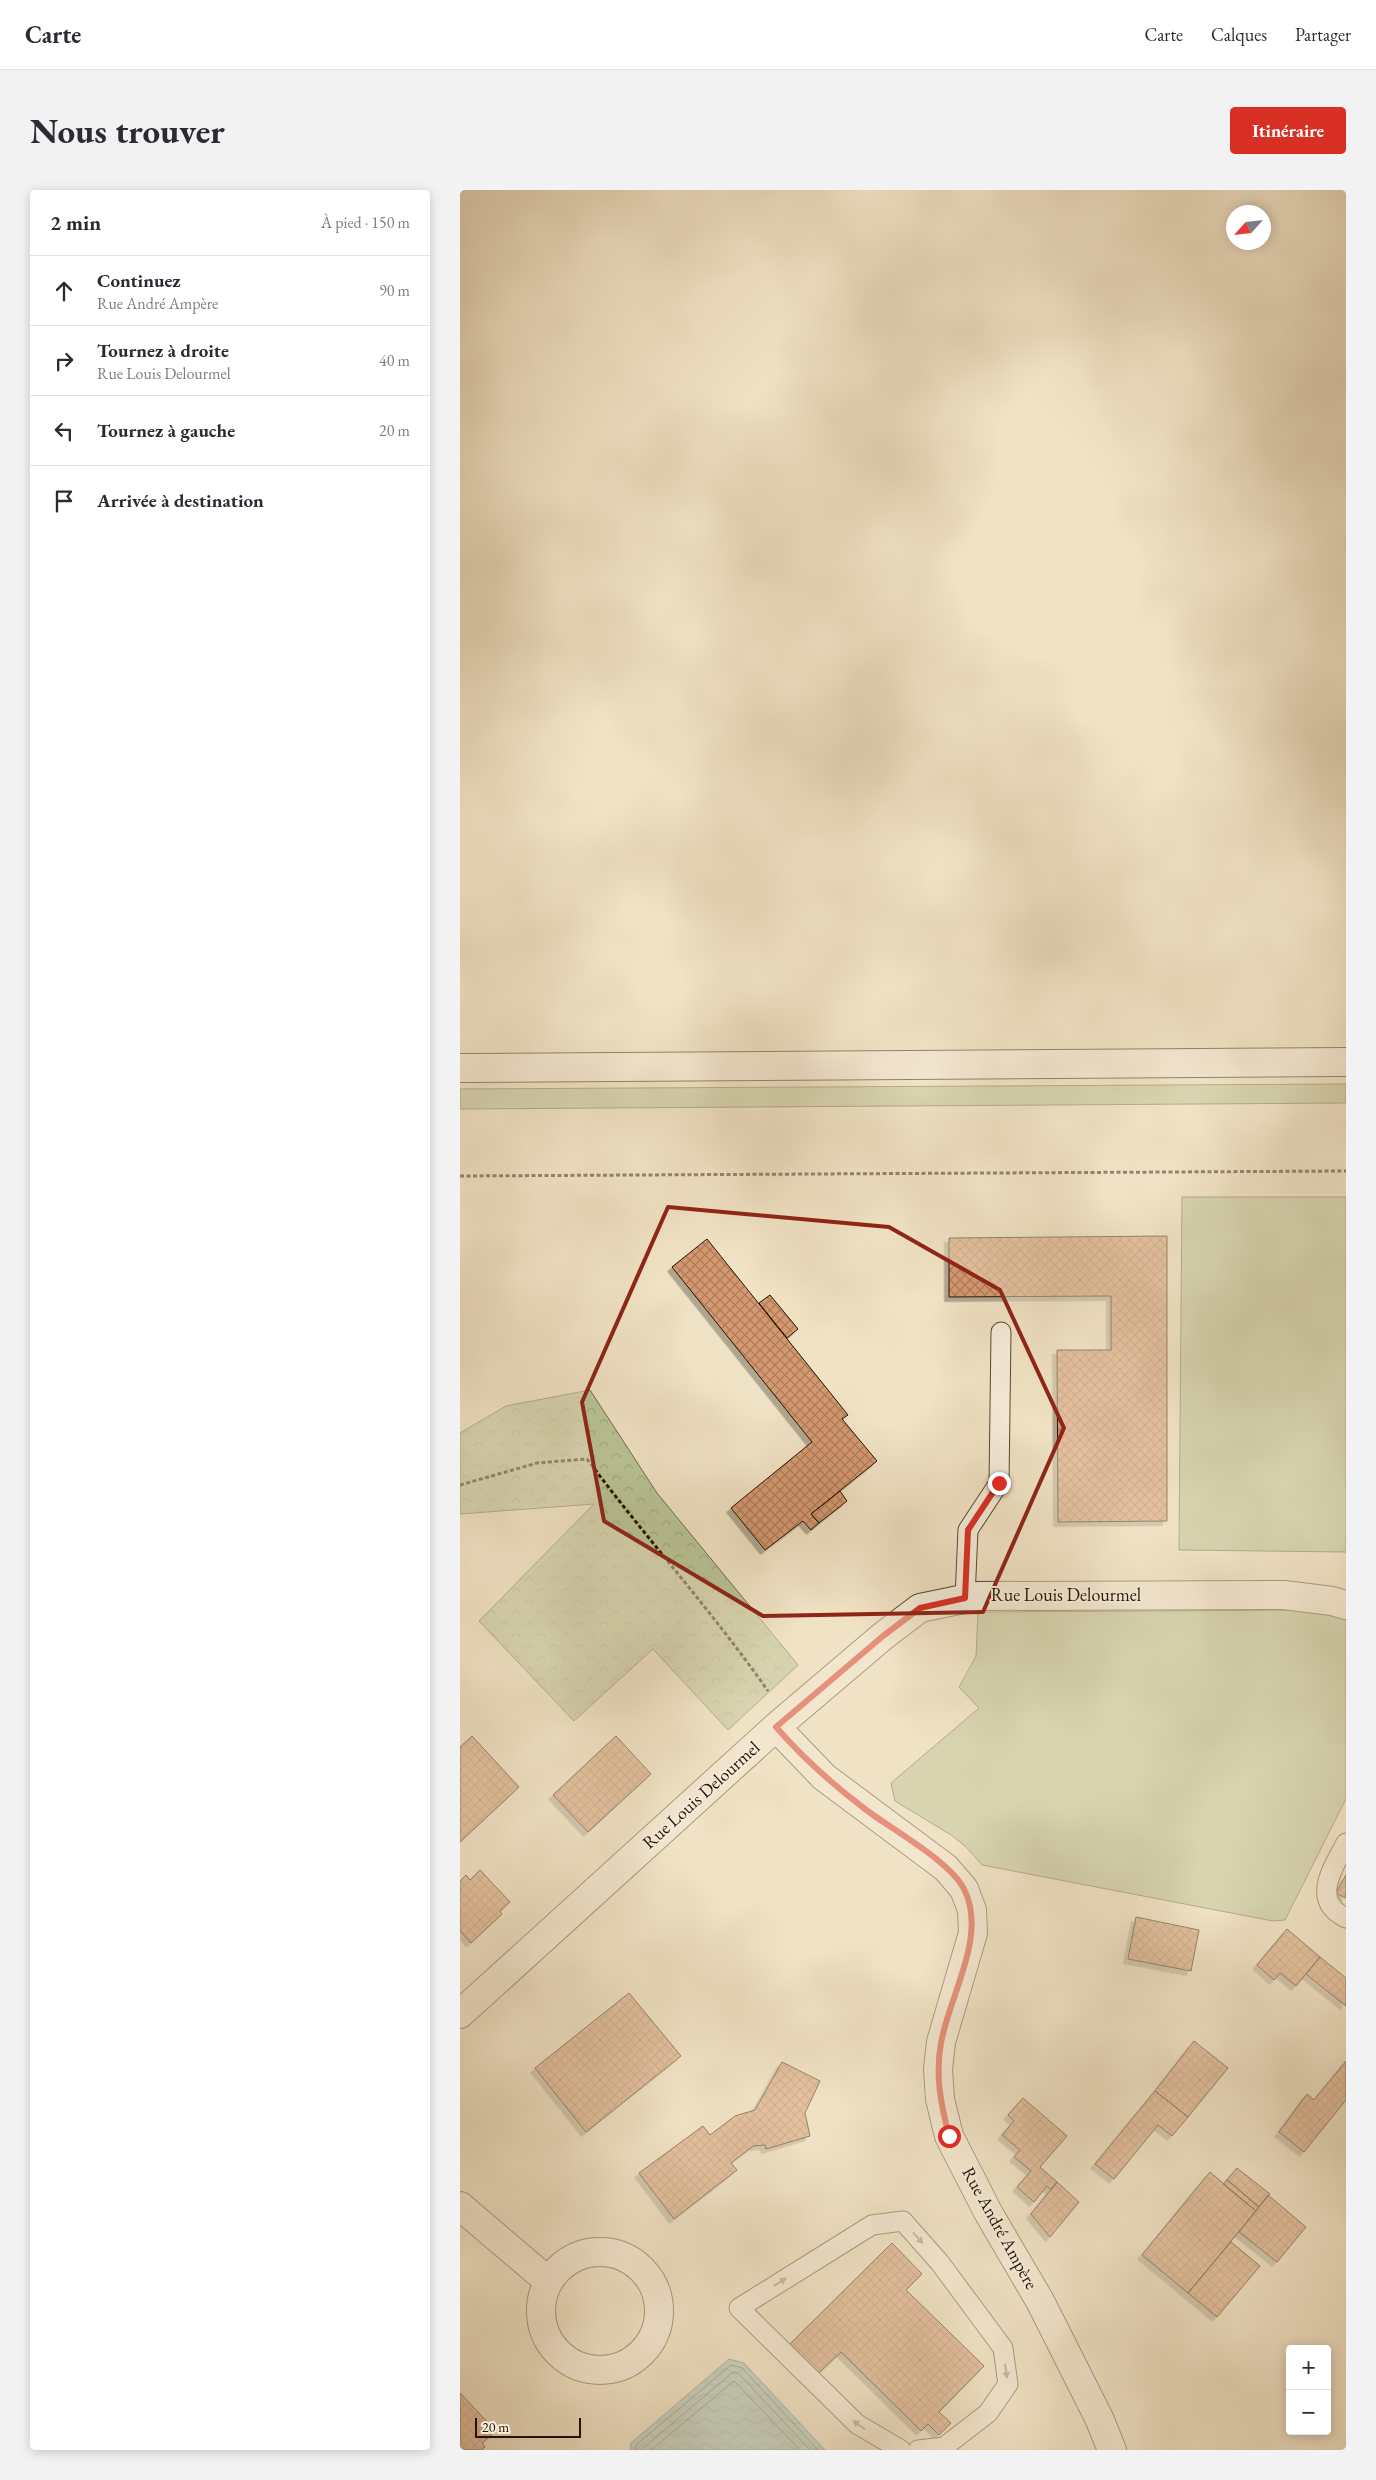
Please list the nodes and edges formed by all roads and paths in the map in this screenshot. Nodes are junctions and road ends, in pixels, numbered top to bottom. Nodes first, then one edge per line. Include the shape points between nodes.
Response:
1 (1346, 1062) edge
2 (460, 1068) edge
3 (1346, 1170) edge
4 (460, 1176) edge
5 (1000, 1332) dead end
6 (460, 1485) edge
7 (965, 1598) junction
8 (1346, 1605) edge
9 (783, 1721) junction
10 (1346, 1843) edge
11 (1346, 1918) edge
12 (460, 2014) edge
13 (460, 2206) edge
14 (548, 2281) junction
15 (901, 2450) edge
16 (918, 2450) edge
17 (1112, 2450) edge

1 - 2 street
3 - 4 path
5 - 7 lane via 999,1483 968,1530
6 - 9 path via 537,1463 587,1460 738,1647 774,1699
7 - 8 street, Rue Louis Delourmel via 1284,1595
7 - 9 street, Rue Louis Delourmel via 920,1608
9 - 12 street, Rue Louis Delourmel
9 - 17 street, Rue André Ampère via 824,1777 946,1868 964,1889 972,1910 973,1932 941,2042 938,2069 940,2099 949,2136 989,2214 1040,2301
10 - 11 lane via 1327,1879 1326,1891 1336,1912
13 - 14 street
14 - 14 street via 542,2301 544,2331 554,2349 576,2365 596,2370 620,2367 637,2357 652,2340 658,2321 658,2300 651,2280 635,2263 616,2254 589,2252 570,2260
15 -> 16 lane via 857,2424 739,2308 872,2225 903,2221 940,2263 1003,2348 1008,2384 988,2413 944,2447

